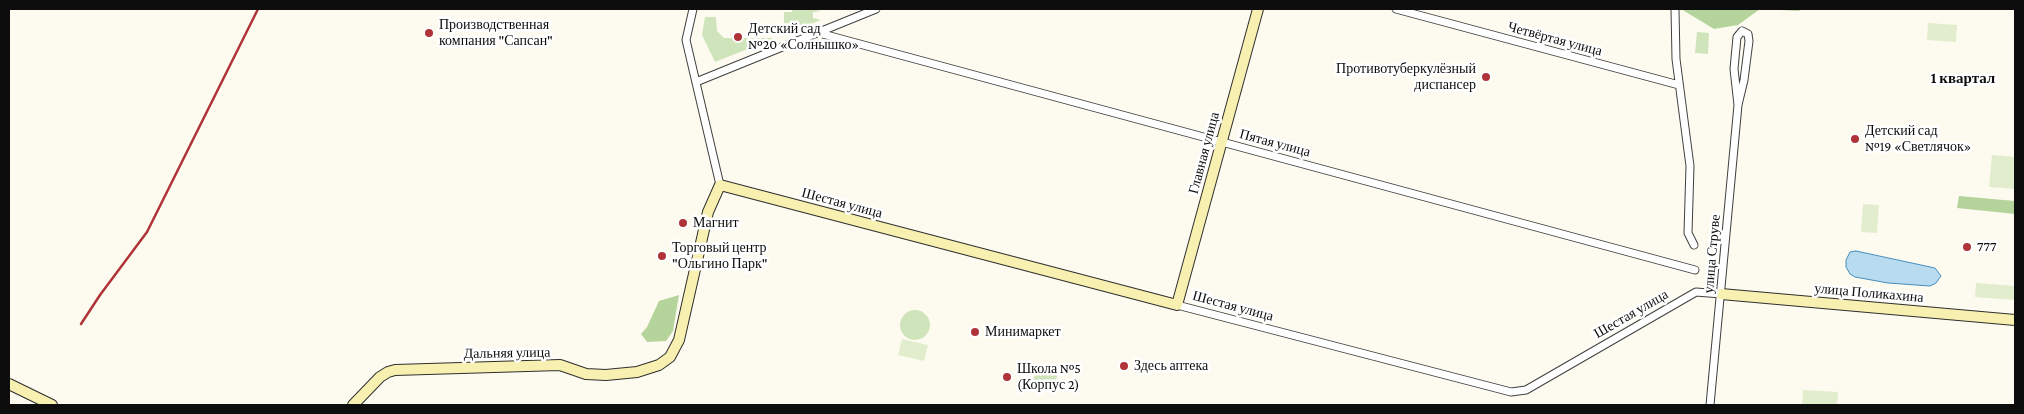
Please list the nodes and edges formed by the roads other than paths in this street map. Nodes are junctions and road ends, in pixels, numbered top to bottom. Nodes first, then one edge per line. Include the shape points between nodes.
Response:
1 (693, 9) edge
2 (876, 9) edge
3 (1258, 9) edge
4 (1396, 9) edge
5 (1675, 9) edge
6 (819, 33) junction
7 (696, 82) junction
8 (1679, 85) junction
9 (1738, 105) junction
10 (1222, 142) junction
11 (720, 185) junction
12 (1694, 245) dead end
13 (1695, 270) dead end
14 (1721, 294) junction
15 (1177, 305) junction
16 (2015, 320) edge
17 (9, 384) edge
18 (52, 405) edge
19 (352, 405) edge
20 (1710, 405) edge

1 - 7 street via 686,40
2 - 6 street
3 - 10 street, Главная улица
4 - 8 street, Четвёртая улица
5 - 8 street
6 - 7 street
6 - 10 street, Пятая улица
7 - 11 street
8 - 12 street via 1690,166 1688,233
9 - 9 street, улица Струве via 1749,41 1744,30 1737,37 1734,69
9 - 14 street, улица Струве
10 - 13 street, Пятая улица
10 - 15 street, Главная улица
11 - 15 street, Шестая улица
11 - 19 street, Дальняя улица via 708,212 679,340 670,357 659,365 638,372 606,376 586,374 560,365 395,370 380,377
14 - 15 street, Шестая улица via 1696,292 1526,390 1512,392
14 - 16 street, улица Поликахина
14 - 20 street, улица Струве
17 - 18 street

